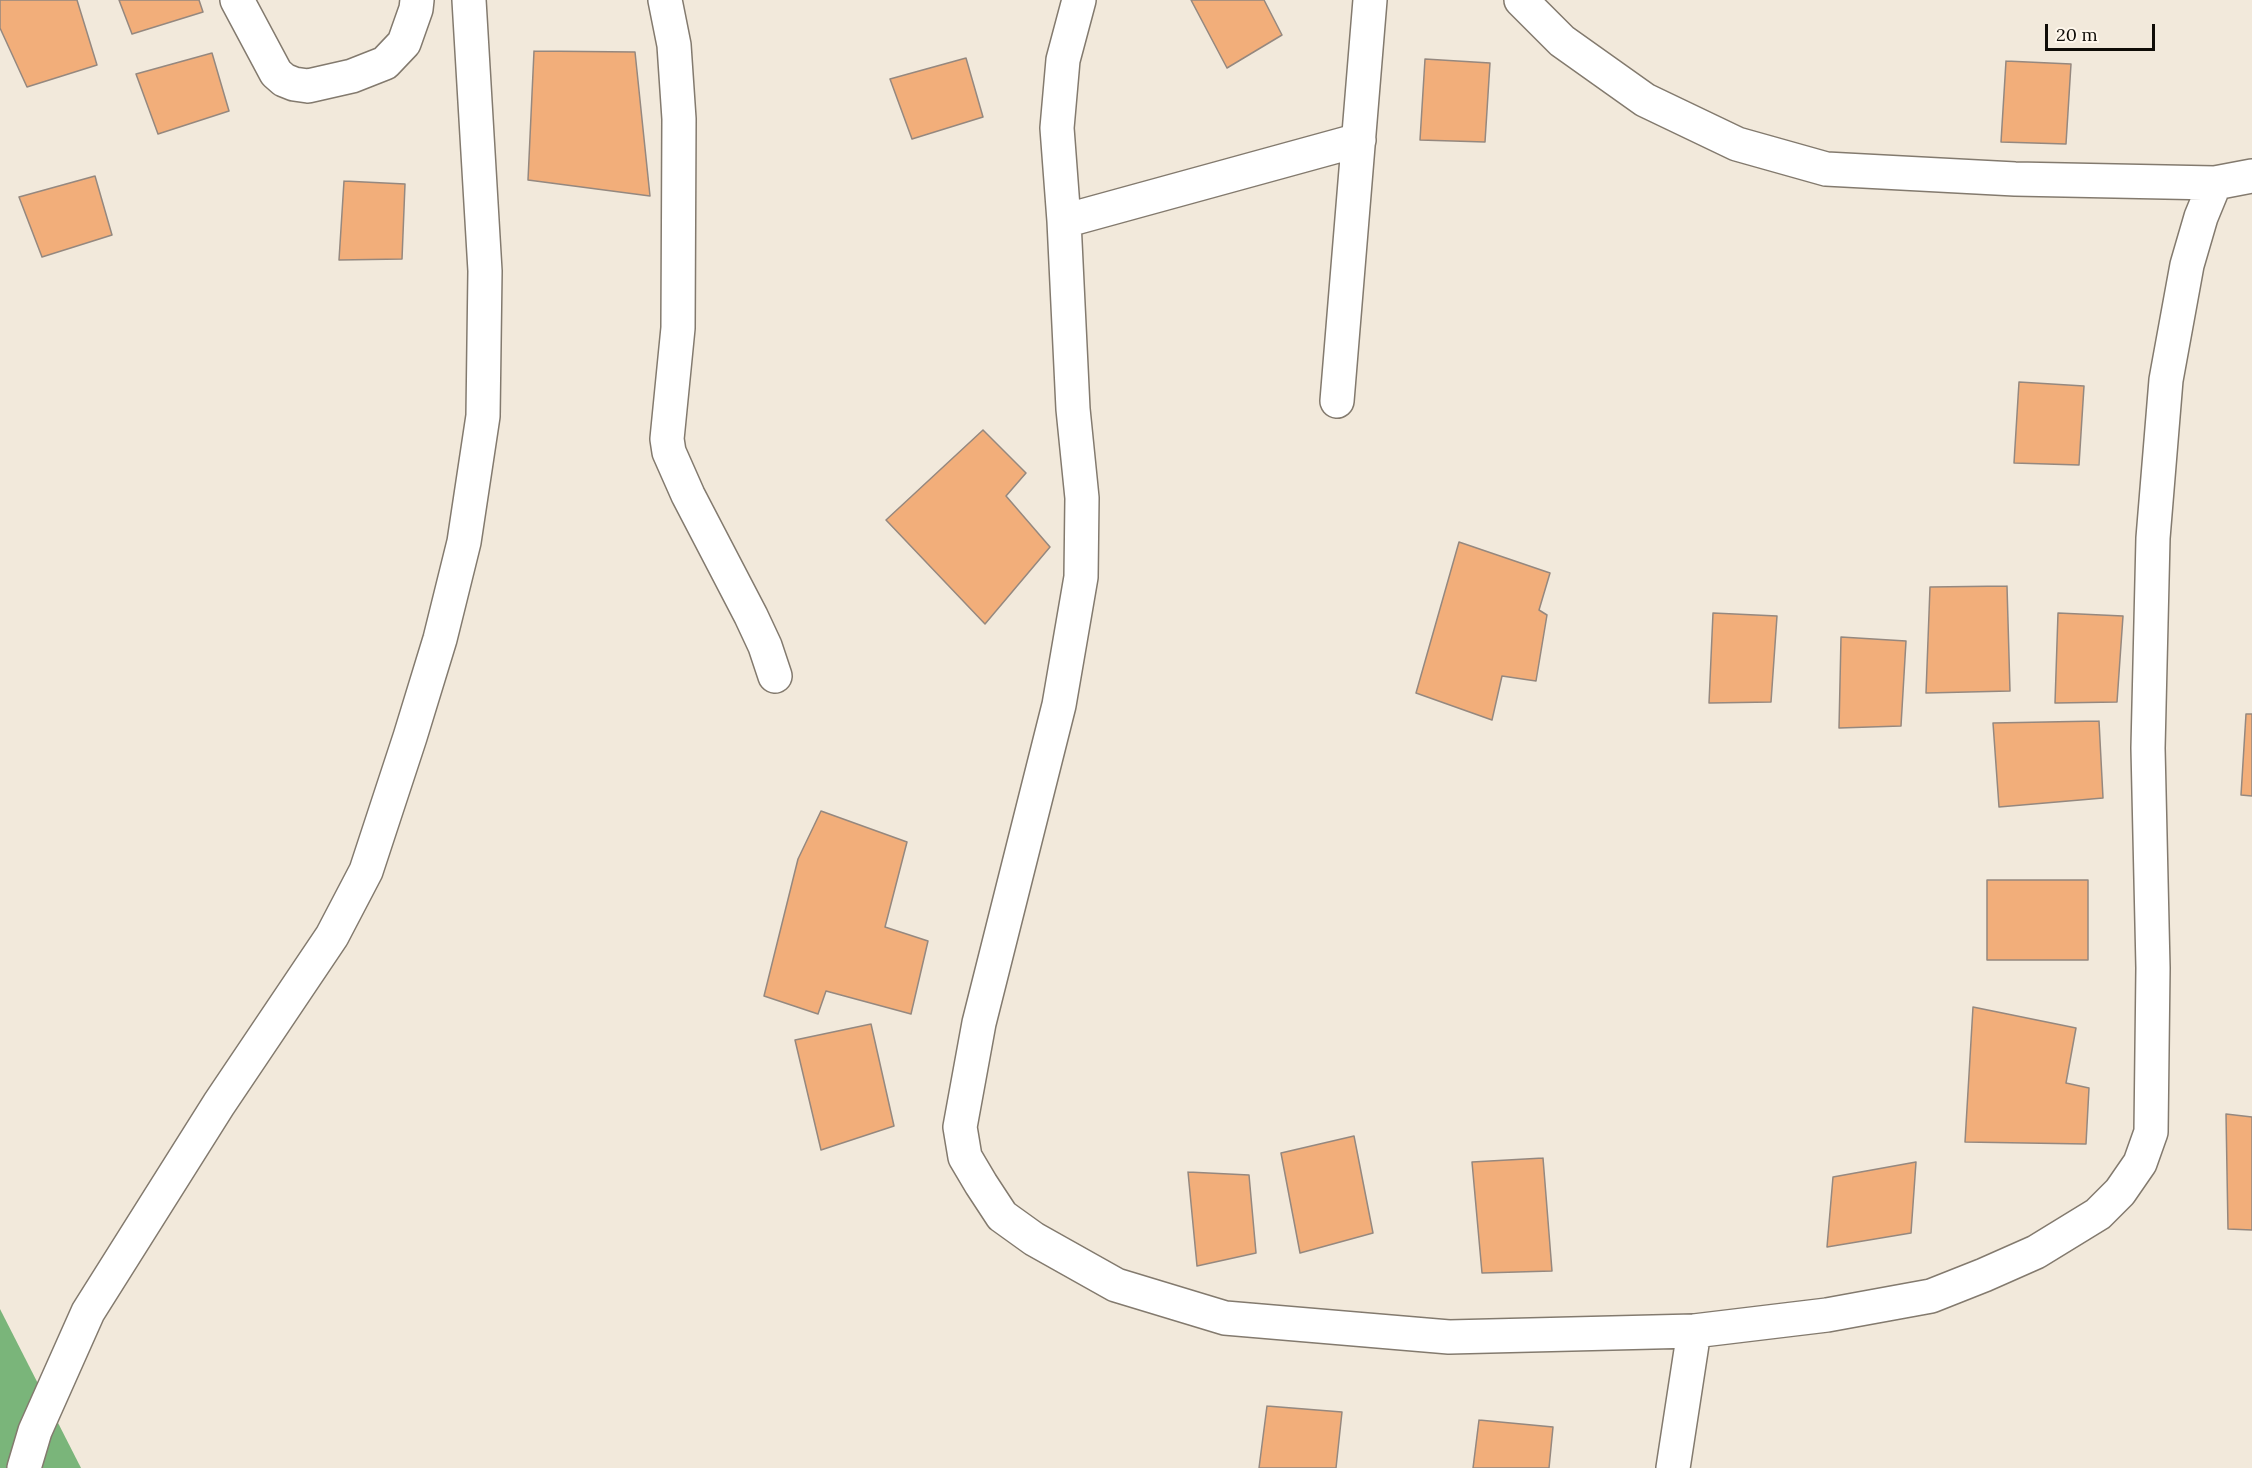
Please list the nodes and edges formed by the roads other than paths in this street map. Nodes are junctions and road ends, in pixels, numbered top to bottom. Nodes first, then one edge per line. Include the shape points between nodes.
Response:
1 (237, 0) edge
2 (417, 0) edge
3 (469, 0) edge
4 (665, 0) edge
5 (1079, 0) edge
6 (1370, 0) edge
7 (1521, 0) edge
8 (1359, 140) junction
9 (2252, 176) edge
10 (2215, 183) junction
11 (1064, 221) junction
12 (1337, 401) dead end
13 (775, 676) dead end
14 (1694, 1331) junction
15 (24, 1468) edge
16 (1673, 1468) edge

1 - 2 street via 276,73 284,80 308,86 352,76 385,63 404,44
3 - 15 street via 485,271 483,416 464,542 440,639 366,871 332,936 219,1104 88,1312 35,1431
4 - 13 street via 674,45 679,119 678,328 669,452 751,616
5 - 11 street via 1063,60 1057,128
6 - 8 street
7 - 10 street via 1562,41 1645,100 1737,144 1826,169 2015,179
8 - 11 street
8 - 12 street
9 - 10 street
10 - 14 street via 2187,265 2166,380 2153,538 2148,748 2153,968 2151,1132 2140,1163 2098,1214 2036,1252 1931,1296 1827,1315
11 - 14 street via 1073,409 1082,498 1081,577 1059,705 979,1023 960,1127 965,1157 1002,1216 1034,1239 1116,1286 1225,1318 1449,1337
14 - 16 street

